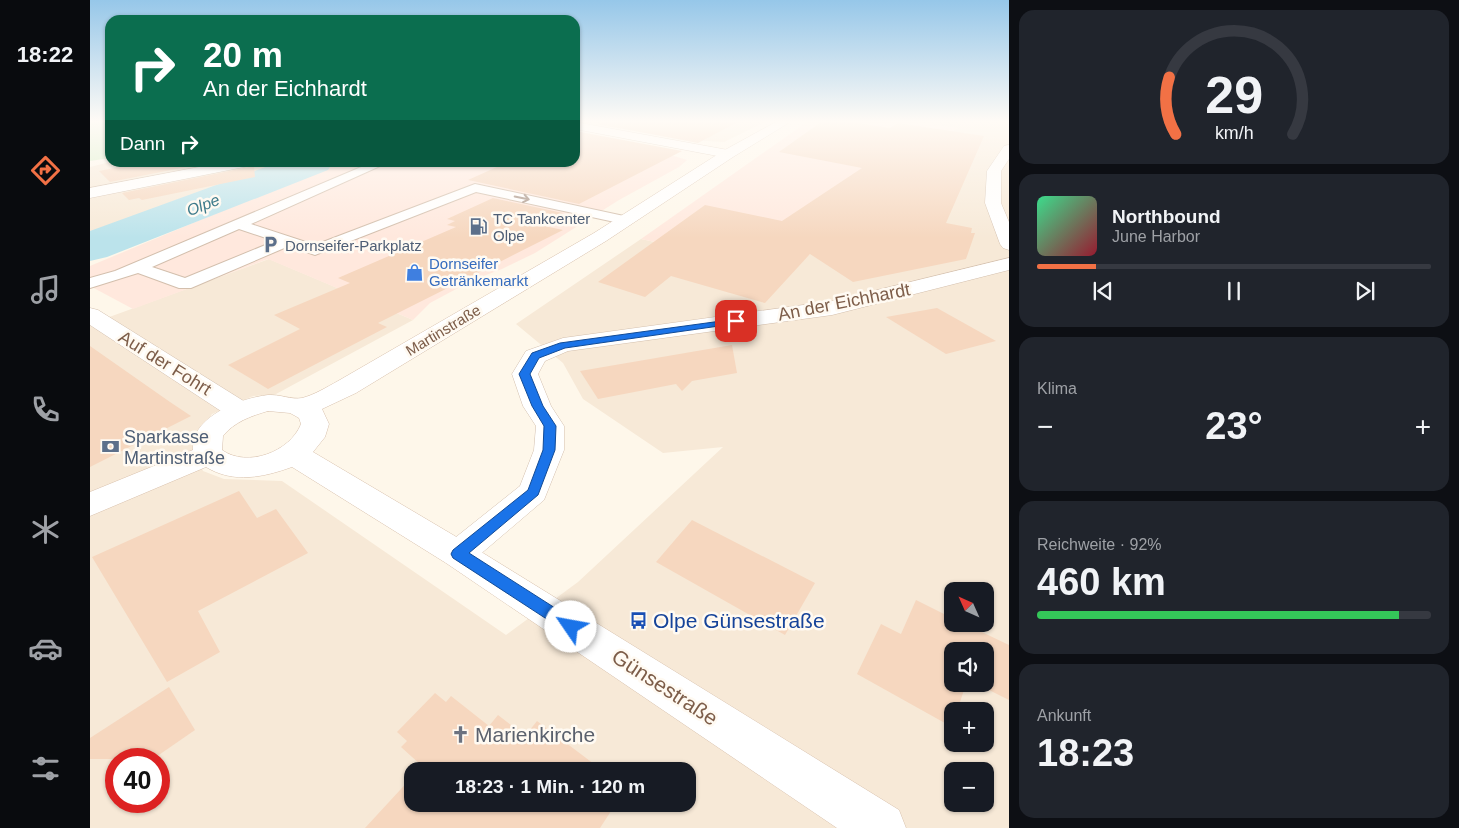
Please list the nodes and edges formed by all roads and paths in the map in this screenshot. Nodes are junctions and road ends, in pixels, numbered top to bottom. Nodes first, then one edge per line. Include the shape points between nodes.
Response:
1 (718, 161) edge
2 (1001, 161) edge
3 (223, 167) edge
4 (372, 167) edge
5 (90, 193) edge
6 (624, 220) junction
7 (239, 224) junction
8 (288, 241) junction
9 (1009, 244) edge
10 (1009, 264) edge
11 (138, 267) junction
12 (90, 283) edge
13 (90, 315) edge
14 (304, 408) junction
15 (240, 411) junction
16 (293, 454) junction
17 (208, 456) junction
18 (90, 505) edge
19 (458, 554) junction
20 (882, 828) edge

1 - 6 street, Martinstraße
2 - 9 street via 994,171 993,203
3 - 5 street
4 - 7 lane
8 -> 6 lane via 315,250 475,188
6 - 14 street, Martinstraße via 347,387
7 - 8 lane
7 - 11 lane
8 - 11 lane via 185,284
10 - 19 street, An der Eichhardt via 832,308 563,345 535,356 524,374 537,406 550,426 549,450 533,492
11 - 12 lane
13 - 15 street, Auf der Fohrt
14 - 15 street via 268,404
14 - 16 street via 315,421 315,429 304,446
15 - 17 street via 226,418 208,436 205,446
16 - 17 street via 261,466 244,468 228,467
16 - 19 street, Günsestraße
17 - 18 street
19 - 20 street, Günsestraße

